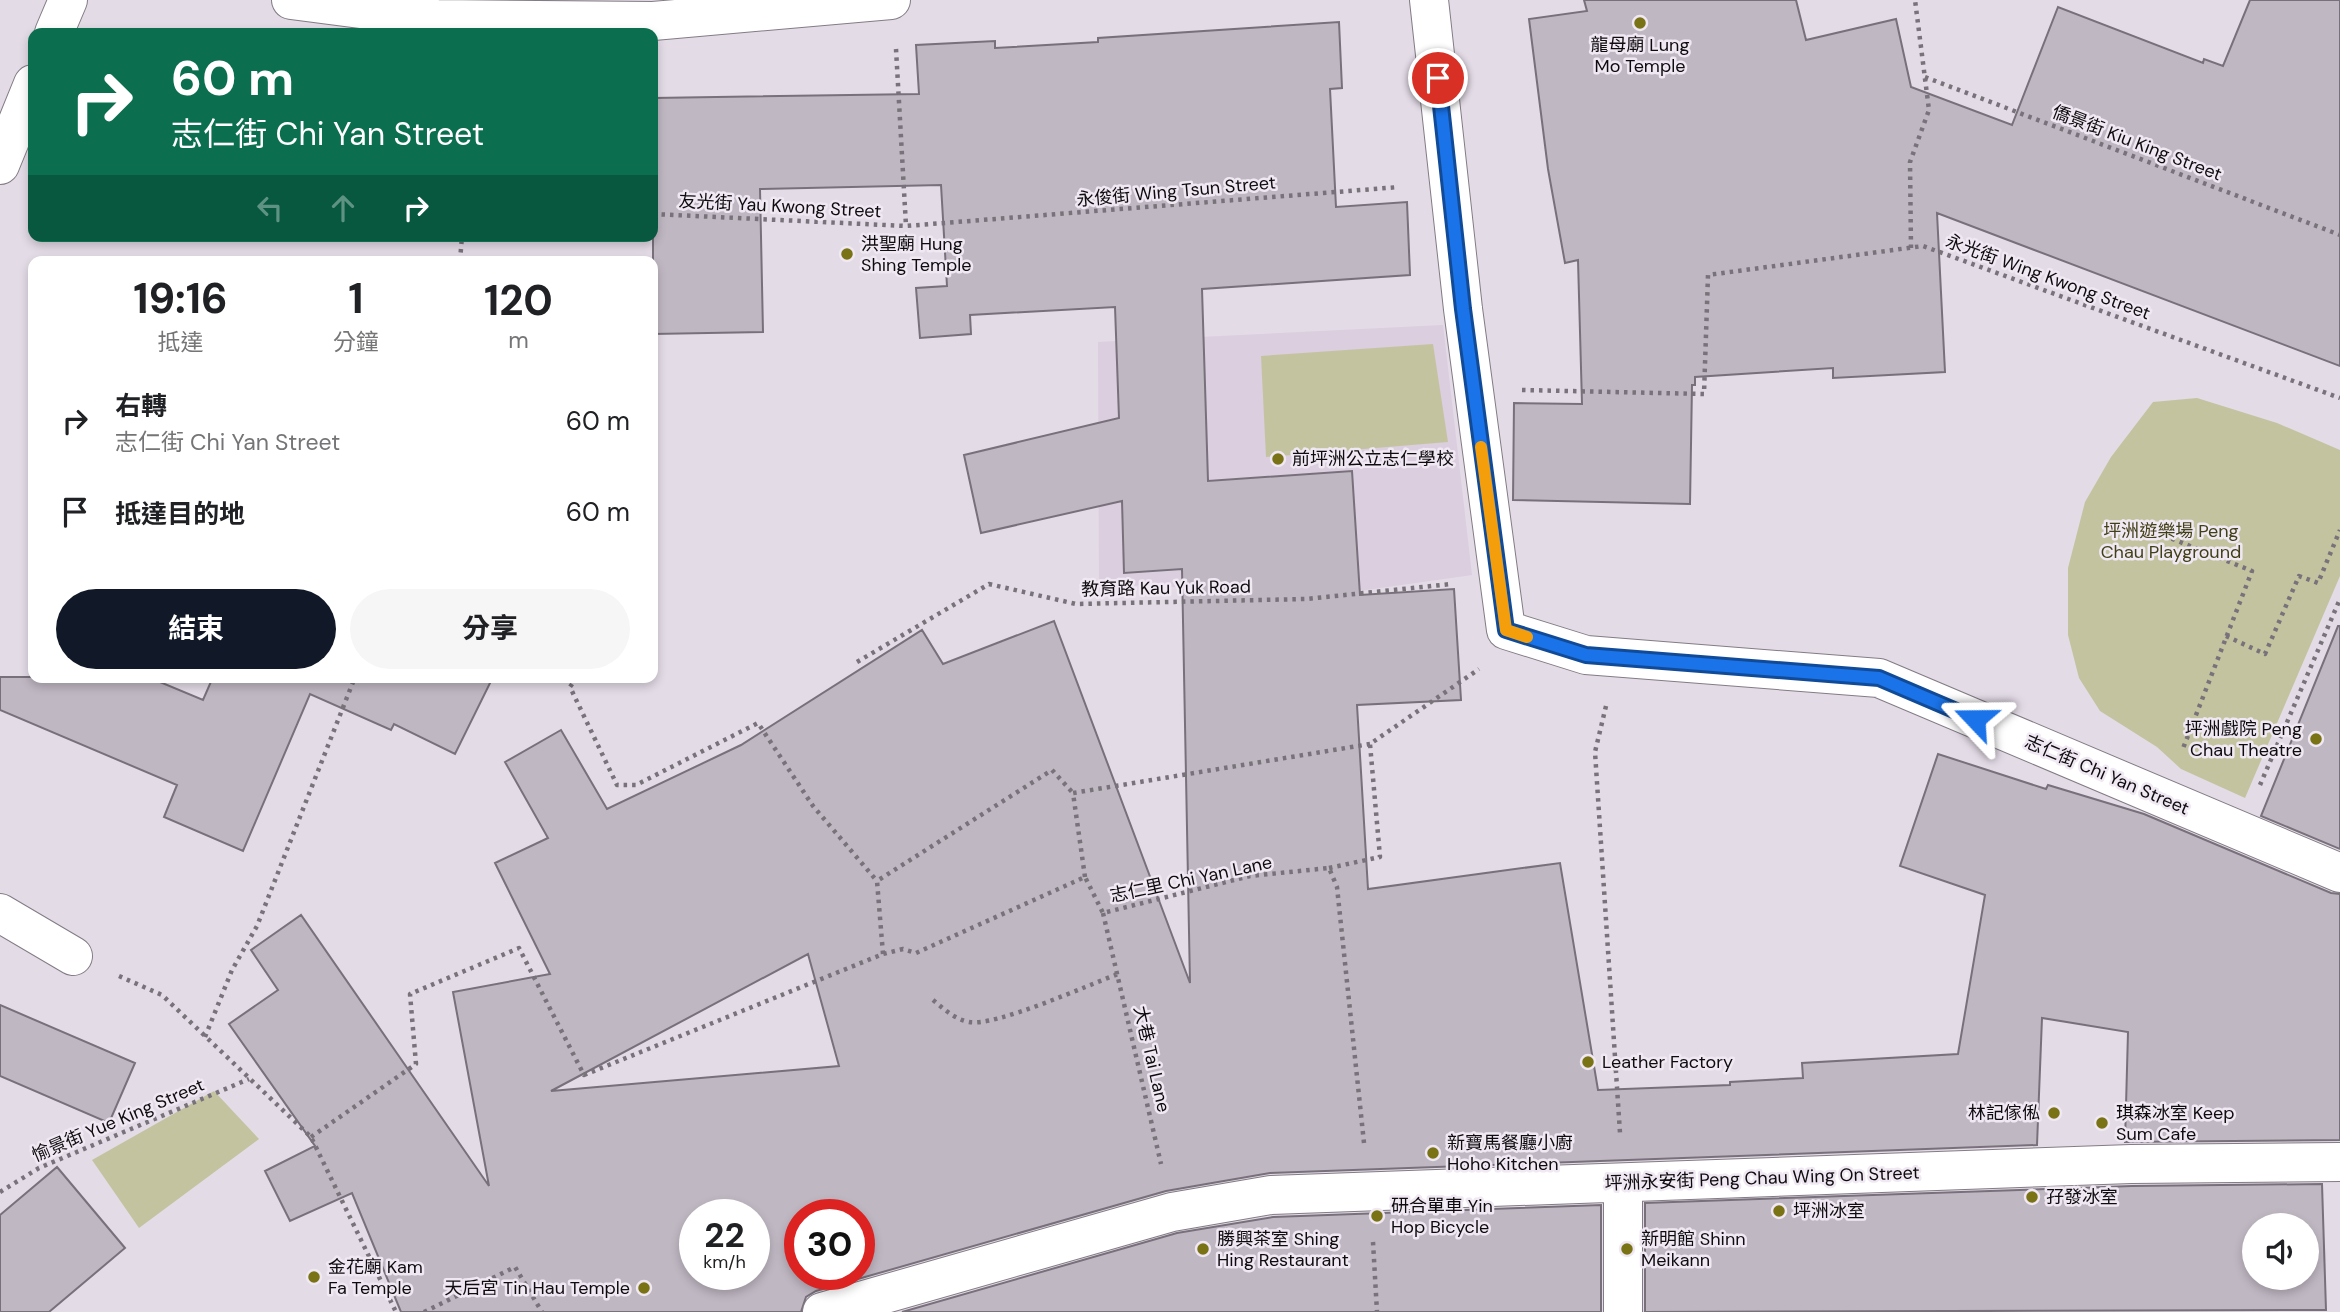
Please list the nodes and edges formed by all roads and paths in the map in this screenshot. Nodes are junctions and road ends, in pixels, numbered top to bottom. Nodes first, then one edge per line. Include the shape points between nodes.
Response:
1 (68, 0) edge
2 (291, 0) edge
3 (891, 0) edge
4 (1429, 0) edge
5 (1915, 0) edge
6 (56, 28) edge
7 (896, 40) dead end
8 (1925, 77) junction
9 (28, 96) edge
10 (0, 165) edge
11 (1449, 183) junction
12 (658, 214) edge
13 (906, 226) junction
14 (2340, 235) edge
15 (1911, 248) junction
16 (1474, 389) junction
17 (2340, 398) edge
18 (2148, 529) dead end
19 (2340, 530) edge
20 (1498, 579) junction
21 (2340, 600) edge
22 (1506, 630) junction
23 (2226, 636) junction
24 (1617, 657) junction
25 (857, 662) dead end
26 (353, 683) edge
27 (573, 683) edge
28 (1370, 744) junction
29 (2179, 757) dead end
30 (1073, 793) junction
31 (2240, 831) junction
32 (1329, 868) junction
33 (2340, 873) edge
34 (1085, 877) junction
35 (877, 881) junction
36 (0, 913) edge
37 (1102, 913) junction
38 (883, 954) junction
39 (73, 956) joint
40 (1118, 974) junction
41 (933, 1000) dead end
42 (205, 1037) junction
43 (249, 1079) junction
44 (311, 1137) junction
45 (2340, 1162) edge
46 (1623, 1183) junction
47 (0, 1192) edge
48 (1369, 1192) junction
49 (1172, 1212) junction
50 (396, 1312) edge
51 (424, 1312) edge
52 (542, 1312) edge
53 (822, 1312) edge
54 (1377, 1312) edge
55 (1623, 1312) edge

1 - 6 street
2 - 3 street via 437,19 653,21
4 - 11 street
5 - 8 path
7 - 13 path
8 - 14 path, 僑景街 Kiu King Street
8 - 15 path via 1930,110 1910,162
9 - 10 street
11 - 13 path, 永俊街 Wing Tsun Street
11 - 16 street
12 - 13 path, 友光街 Yau Kwong Street
15 - 16 path, 永光街 Wing Kwong Street via 1708,275 1704,394
15 - 17 path, 永光街 Wing Kwong Street via 1923,246
16 - 20 street
18 - 23 path via 2252,571
19 - 23 path via 2318,583 2299,576 2265,654
20 - 22 street
20 - 25 path, 教育路 Kau Yuk Road via 1306,599 1076,604 989,584
21 - 31 path
22 - 24 street, 志仁街 Chi Yan Street via 1586,655
22 - 28 path via 1498,656
23 - 29 path
24 - 31 street, 志仁街 Chi Yan Street via 1879,678
24 - 46 path via 1595,752
26 - 42 path via 257,926 232,970
27 - 35 path via 570,687 617,785 636,785 758,723 813,806
28 - 30 path
28 - 32 path, 志仁里 Chi Yan Lane via 1380,857
30 - 34 path
30 - 35 path via 1052,770
31 - 33 street, 志仁街 Chi Yan Street
32 - 37 path, 志仁里 Chi Yan Lane via 1250,876
32 - 48 path via 1337,887
34 - 37 path, 志仁里 Chi Yan Lane
34 - 38 path, 志仁里 Chi Yan Lane via 916,953
35 - 38 path
36 - 39 street
37 - 40 path, 大巷 Tai Lane
38 - 44 path, 志仁里 Chi Yan Lane via 584,1075 519,948 410,994 416,1064
39 - 42 path via 162,995
40 - 41 path via 995,1020 971,1023 955,1018
40 - 49 path, 大巷 Tai Lane
42 - 43 path
43 - 44 path
43 - 47 path, 愉景街 Yue King Street via 40,1168
44 - 50 path
45 - 46 street, 坪洲永安街 Peng Chau Wing On Street via 2131,1164
46 - 48 street, 坪洲永安街 Peng Chau Wing On Street
46 - 55 street
48 - 49 street, 坪洲永安街 Peng Chau Wing On Street via 1271,1195
48 - 54 path
49 - 53 street, 坪洲永安街 Peng Chau Wing On Street
51 - 52 path via 515,1267

